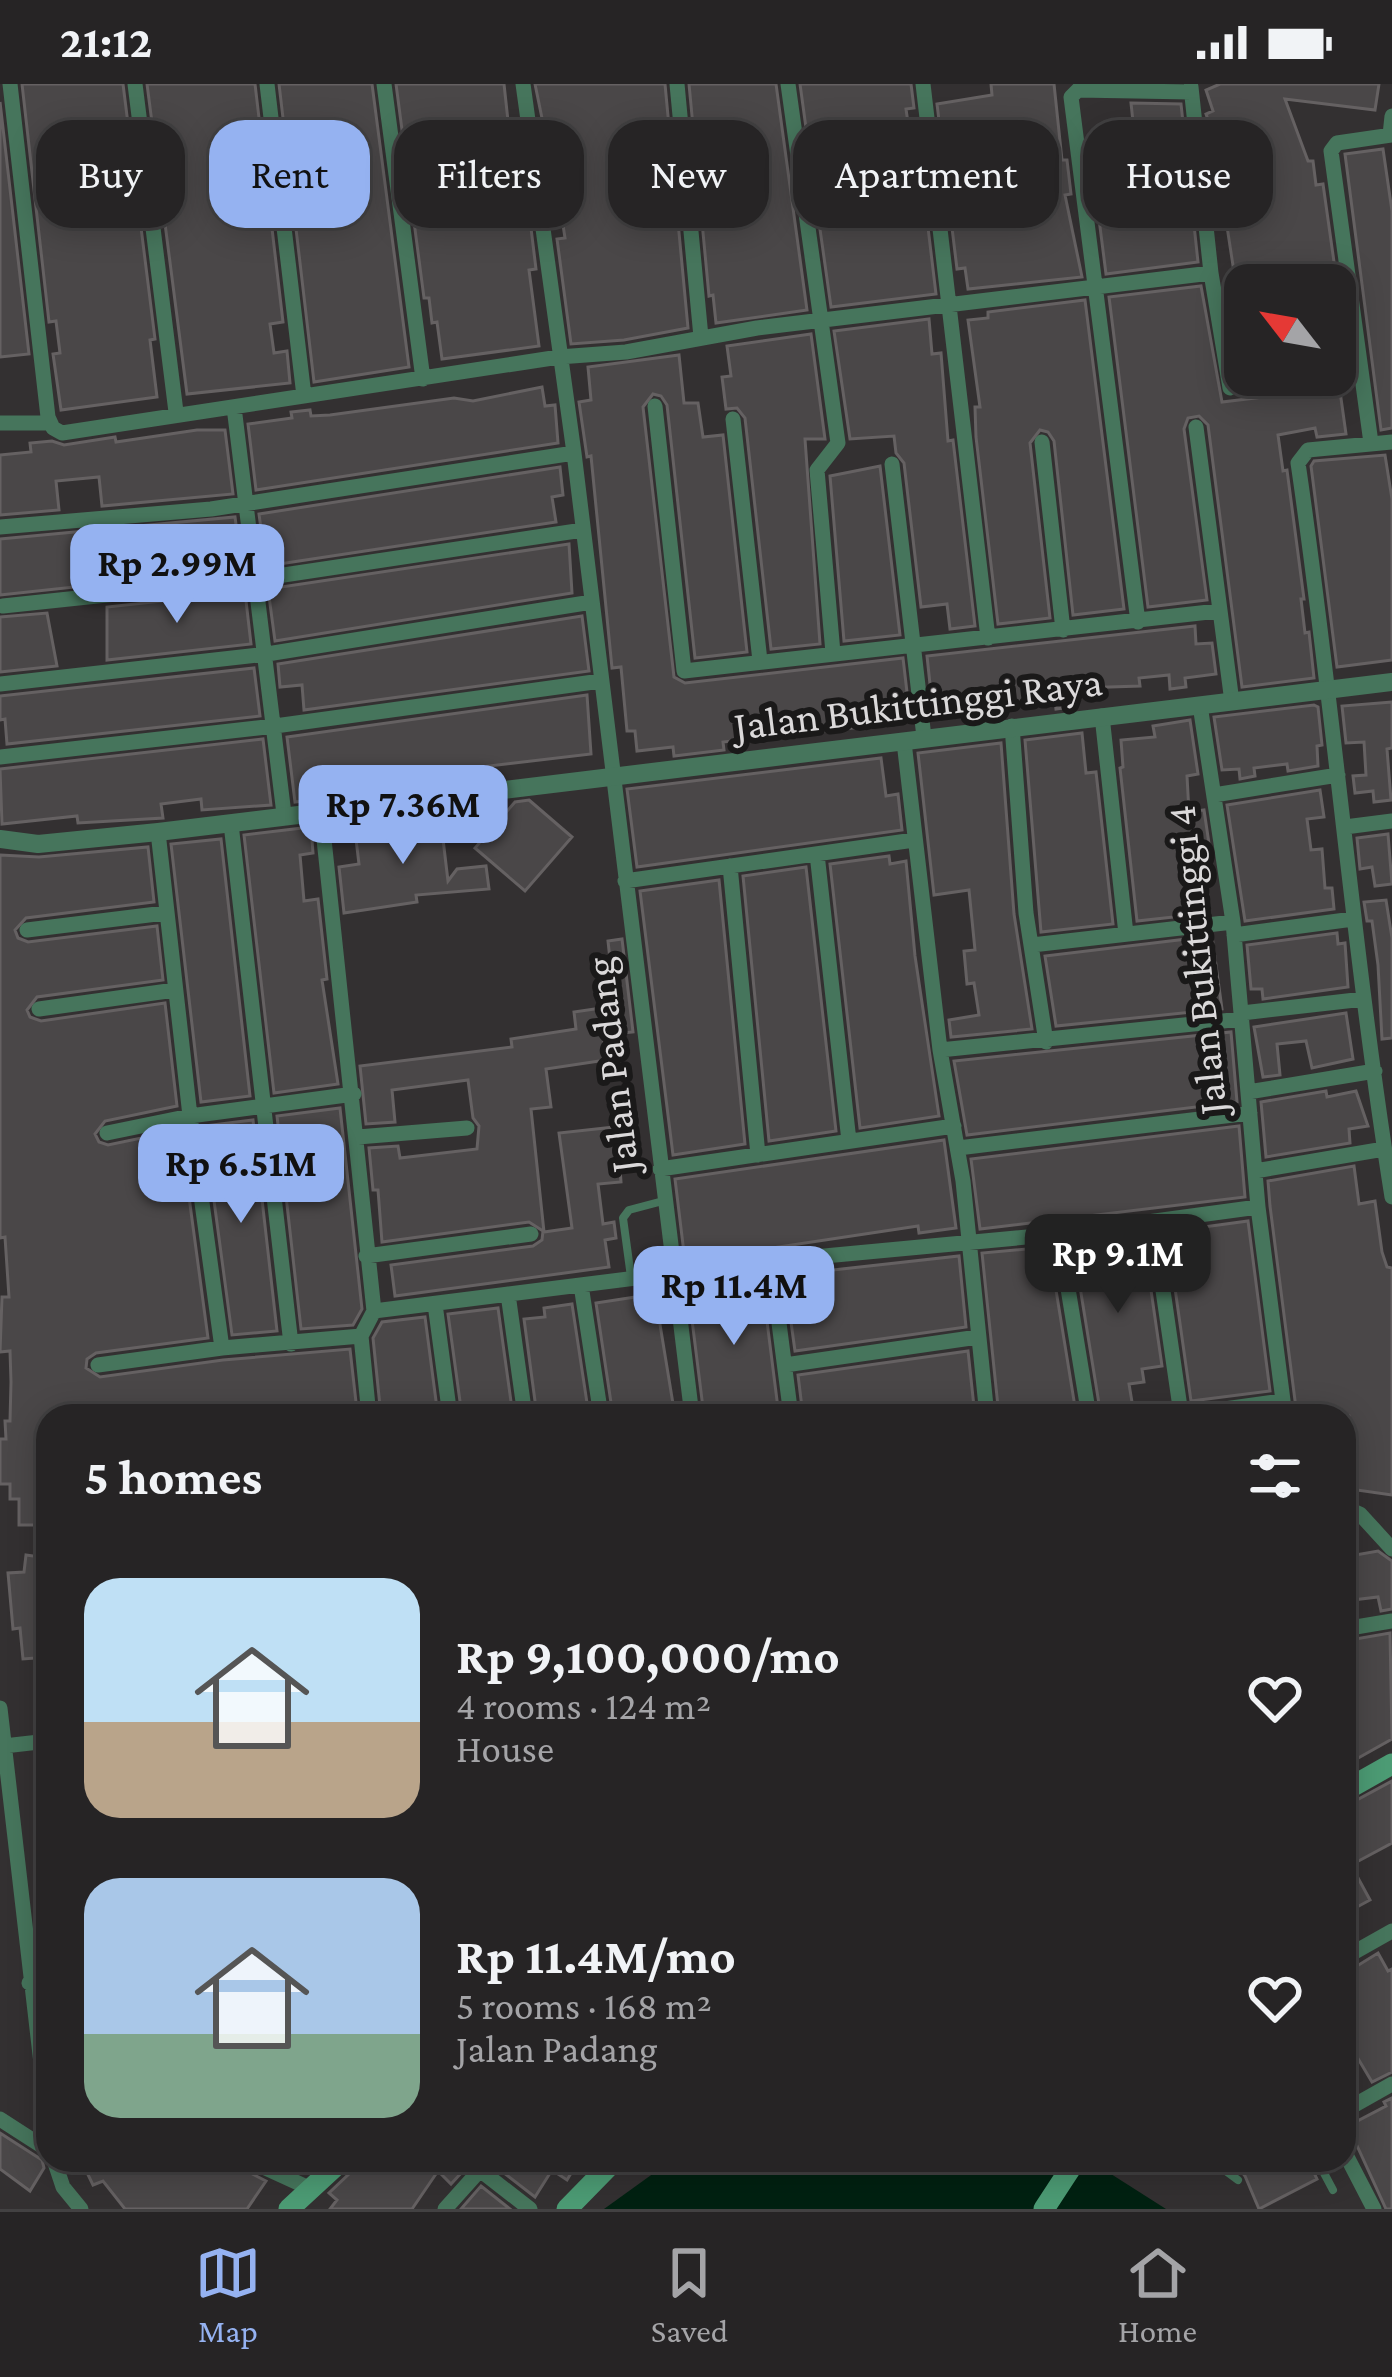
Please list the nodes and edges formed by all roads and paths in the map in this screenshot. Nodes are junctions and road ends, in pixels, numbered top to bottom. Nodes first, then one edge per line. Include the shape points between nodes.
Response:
1 (10, 84) edge
2 (135, 84) edge
3 (267, 84) edge
4 (384, 84) edge
5 (523, 84) edge
6 (676, 84) edge
7 (788, 84) edge
8 (923, 84) edge
9 (1191, 88) edge
10 (1392, 116) edge
11 (1391, 134) edge
12 (1211, 273) junction
13 (1094, 289) junction
14 (946, 305) junction
15 (822, 320) junction
16 (701, 337) junction
17 (1224, 352) edge
18 (559, 357) junction
19 (423, 379) junction
20 (304, 396) junction
21 (656, 406) dead end
22 (234, 407) junction
23 (176, 412) junction
24 (733, 419) dead end
25 (0, 423) edge
26 (50, 423) junction
27 (1196, 427) dead end
28 (1042, 442) dead end
29 (1392, 442) edge
30 (1371, 443) junction
31 (574, 453) junction
32 (892, 464) dead end
33 (249, 502) junction
34 (0, 527) edge
35 (583, 530) junction
36 (256, 579) junction
37 (592, 602) junction
38 (3, 606) dead end
39 (1218, 610) junction
40 (1138, 622) junction
41 (1063, 630) junction
42 (988, 638) junction
43 (915, 643) junction
44 (833, 653) junction
45 (266, 654) junction
46 (760, 661) junction
47 (601, 681) junction
48 (1392, 682) edge
49 (0, 684) edge
50 (1328, 691) junction
51 (1232, 702) junction
52 (1200, 705) junction
53 (1102, 716) junction
54 (275, 726) junction
55 (1012, 726) junction
56 (914, 740) junction
57 (0, 757) edge
58 (1338, 775) junction
59 (614, 777) junction
60 (1214, 795) junction
61 (321, 811) junction
62 (284, 814) junction
63 (1392, 821) edge
64 (231, 824) junction
65 (1345, 826) junction
66 (158, 832) junction
67 (0, 839) edge
68 (914, 840) junction
69 (817, 854) junction
70 (730, 866) junction
71 (625, 881) junction
72 (165, 913) junction
73 (1353, 919) junction
74 (1234, 928) junction
75 (27, 930) dead end
76 (1126, 934) junction
77 (1031, 945) junction
78 (176, 990) junction
79 (1364, 999) junction
80 (39, 1009) dead end
81 (1242, 1016) junction
82 (1046, 1042) junction
83 (940, 1050) junction
84 (1375, 1071) junction
85 (1248, 1092) junction
86 (354, 1094) junction
87 (263, 1106) junction
88 (1250, 1113) junction
89 (190, 1116) junction
90 (954, 1126) junction
91 (467, 1128) dead end
92 (107, 1133) dead end
93 (358, 1137) junction
94 (849, 1141) junction
95 (958, 1148) junction
96 (1384, 1148) junction
97 (758, 1155) junction
98 (661, 1169) junction
99 (1255, 1171) junction
100 (1392, 1197) edge
101 (664, 1200) junction
102 (1258, 1207) junction
103 (1153, 1222) junction
104 (531, 1234) dead end
105 (1059, 1234) junction
106 (968, 1241) junction
107 (366, 1256) junction
108 (771, 1261) junction
109 (673, 1274) junction
110 (631, 1279) junction
111 (581, 1285) junction
112 (508, 1294) junction
113 (435, 1304) junction
114 (374, 1311) junction
115 (361, 1336) junction
116 (978, 1337) junction
117 (291, 1344) junction
118 (222, 1348) junction
119 (785, 1365) junction
120 (98, 1366) dead end
121 (368, 1404) edge
122 (448, 1404) edge
123 (523, 1404) edge
124 (599, 1404) edge
125 (690, 1404) edge
126 (790, 1404) edge
127 (986, 1404) edge
128 (1087, 1404) edge
129 (1180, 1404) edge
130 (1282, 1404) edge
131 (1356, 1512) edge
132 (1392, 1549) edge
133 (1392, 1621) edge
134 (1356, 1627) edge
135 (0, 1708) edge
136 (36, 1742) edge
137 (4, 1746) junction
138 (1392, 1763) edge
139 (1356, 1785) edge
140 (1392, 1930) edge
141 (1356, 1951) edge
142 (36, 1982) edge
143 (29, 1983) junction
144 (36, 2035) edge
145 (1392, 2084) edge
146 (1356, 2104) edge
147 (0, 2119) edge
148 (36, 2142) edge
149 (58, 2172) edge
150 (274, 2172) edge
151 (328, 2172) edge
152 (471, 2172) edge
153 (485, 2172) edge
154 (602, 2172) edge
155 (1068, 2172) edge
156 (1227, 2172) edge
157 (1323, 2172) edge
158 (1355, 2172) edge
159 (1238, 2180) dead end
160 (309, 2188) junction
161 (1333, 2190) dead end
162 (81, 2209) edge
163 (289, 2209) edge
164 (445, 2209) edge
165 (530, 2209) edge
166 (567, 2209) edge
167 (1043, 2209) edge
168 (1375, 2209) edge

1 - 26 street
2 - 23 street
3 - 20 street
4 - 19 street
5 - 18 street, Jalan Padang
6 - 16 street
7 - 15 street
8 - 14 street
9 - 12 street
9 - 13 street via 1071,94
10 - 11 street
11 - 30 street via 1337,143 1331,154
12 - 13 street
12 - 17 street
13 - 14 street
13 - 40 street
14 - 15 street
14 - 42 street
15 - 16 street
15 - 44 street via 838,443 817,470
16 - 18 street
18 - 19 street
18 - 31 street, Jalan Padang
19 - 20 street
20 - 22 street
21 - 46 street via 684,671
22 - 23 street
22 - 33 street
23 - 26 street via 68,433
24 - 46 street
25 - 26 street
27 - 39 street
28 - 41 street
29 - 30 street
30 - 50 street via 1308,450 1299,459
31 - 33 street
31 - 35 street, Jalan Padang
32 - 43 street
33 - 34 street
33 - 36 street
35 - 36 street
35 - 37 street, Jalan Padang
36 - 38 street
36 - 45 street
37 - 45 street
37 - 47 street, Jalan Padang
39 - 40 street
39 - 51 street
40 - 41 street
41 - 42 street
42 - 43 street
43 - 44 street
43 - 56 street
44 - 46 street
45 - 49 street
45 - 54 street
47 - 54 street
47 - 59 street, Jalan Padang
48 - 50 street, Jalan Bukittinggi Raya
50 - 51 street, Jalan Bukittinggi Raya
50 - 58 street
51 - 52 street, Jalan Bukittinggi Raya
52 - 53 street, Jalan Bukittinggi Raya
52 - 60 street, Jalan Bukittinggi 4
53 - 55 street, Jalan Bukittinggi Raya
53 - 76 street
54 - 57 street
54 - 62 street
55 - 56 street, Jalan Bukittinggi Raya
55 - 77 street
56 - 59 street, Jalan Bukittinggi Raya
56 - 68 street
58 - 60 street
58 - 65 street
59 - 61 street, Jalan Bukittinggi Raya
59 - 71 street, Jalan Padang
60 - 74 street, Jalan Bukittinggi 4
61 - 62 street, Jalan Bukittinggi Raya
61 - 86 street
62 - 64 street, Jalan Bukittinggi Raya
63 - 65 street
64 - 66 street, Jalan Bukittinggi Raya
64 - 87 street
65 - 73 street
66 - 67 street, Jalan Bukittinggi Raya via 38,844
66 - 72 street
68 - 69 street
68 - 83 street
69 - 70 street
69 - 94 street
70 - 71 street
70 - 97 street
71 - 98 street, Jalan Padang
72 - 75 street
72 - 78 street
73 - 74 street
73 - 79 street
74 - 76 street
74 - 81 street, Jalan Bukittinggi 4
76 - 77 street
77 - 82 street
78 - 80 street
78 - 89 street
79 - 81 street
79 - 84 street
81 - 82 street
81 - 85 street, Jalan Bukittinggi 4
82 - 83 street
83 - 90 street
84 - 85 street
84 - 96 street
85 - 88 street, Jalan Bukittinggi 4
86 - 87 street
86 - 93 street
87 - 89 street
87 - 117 street
88 - 95 street
88 - 99 street, Jalan Bukittinggi 4
89 - 92 street
89 - 118 street
90 - 94 street
90 - 95 street
91 - 93 street
93 - 107 street
94 - 97 street
95 - 106 street
96 - 99 street
96 - 100 street
97 - 98 street
98 - 101 street, Jalan Padang
99 - 102 street, Jalan Bukittinggi 4
101 - 109 street, Jalan Padang
101 - 110 lane via 623,1217
102 - 103 street
102 - 130 street, Jalan Bukittinggi 4
103 - 105 street
103 - 129 street
104 - 107 street
105 - 106 street
105 - 128 street
106 - 108 street
106 - 116 street
107 - 114 street
108 - 109 street
108 - 119 street
109 - 110 street
109 - 125 street, Jalan Padang
110 - 111 street
111 - 112 street
111 - 124 street
112 - 113 street
112 - 123 street
113 - 114 street
113 - 122 street
114 - 115 street
115 - 117 street
115 - 121 street
116 - 119 street
116 - 127 street
117 - 118 street
118 - 120 street
119 - 126 street
131 - 132 street
133 - 134 street
135 - 137 street
136 - 137 street
137 - 143 street
138 - 139 main road
140 - 141 street
142 - 143 street
143 - 144 street
145 - 146 street
147 - 148 street
149 - 162 street
150 - 160 street
151 - 160 main road
152 - 164 street
153 - 165 street
154 - 166 main road
155 - 167 main road
156 - 159 lane
157 - 161 lane
158 - 168 street
160 - 163 main road

